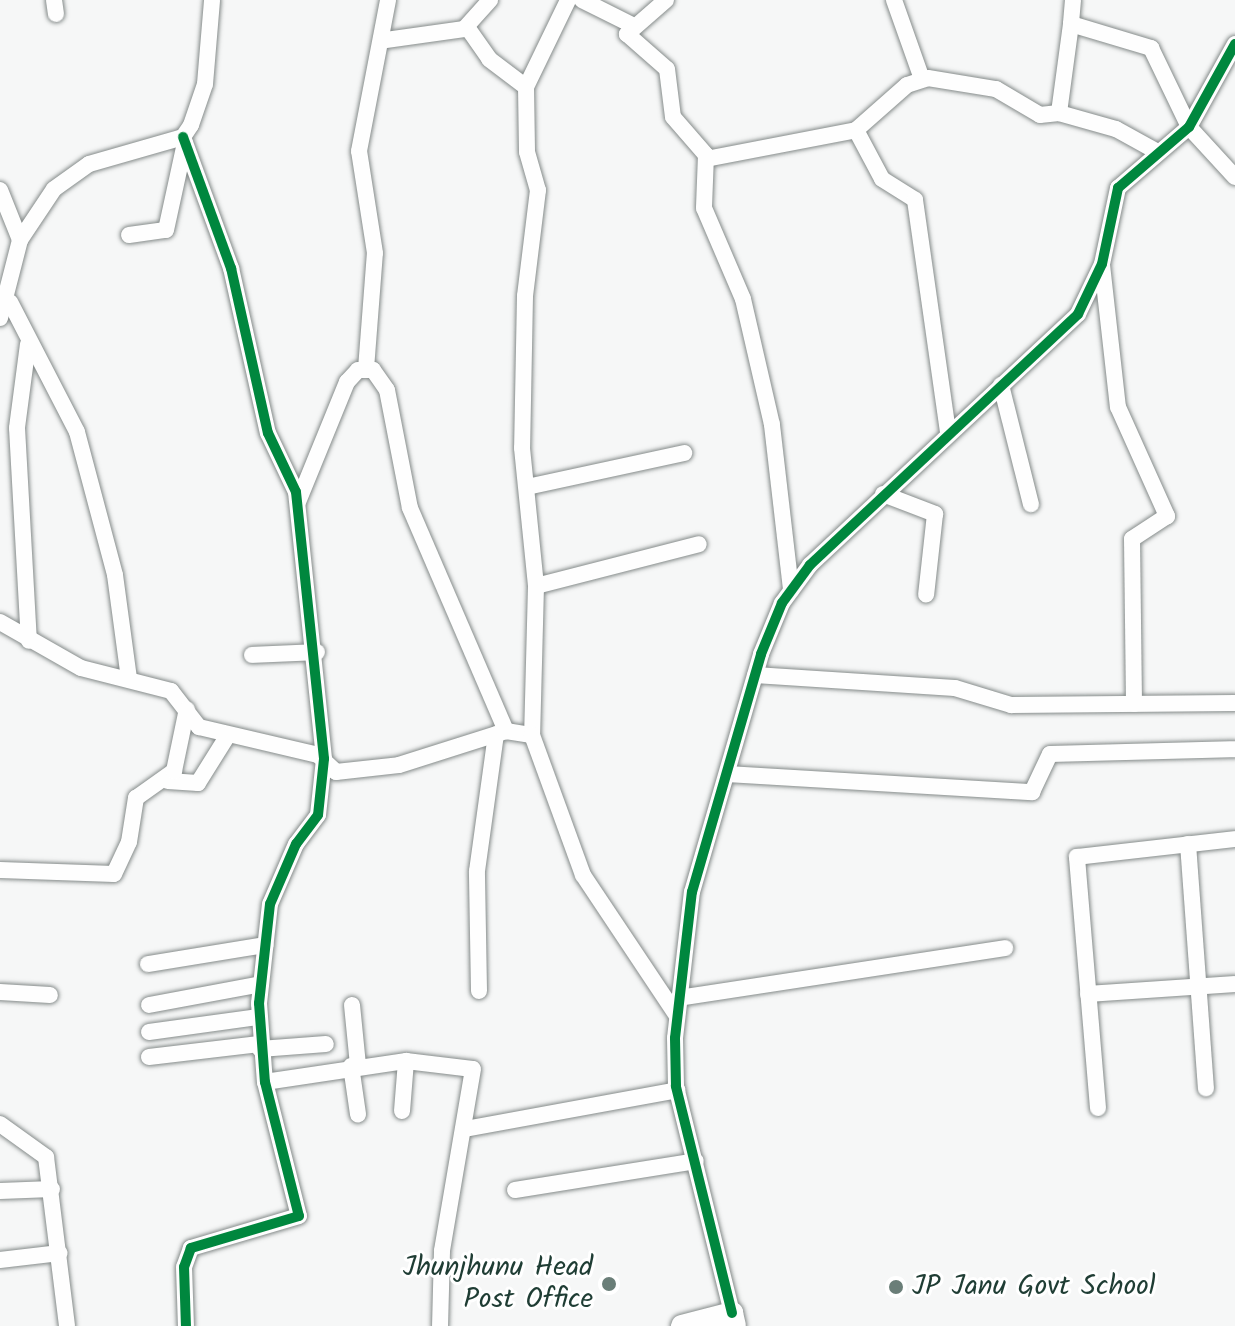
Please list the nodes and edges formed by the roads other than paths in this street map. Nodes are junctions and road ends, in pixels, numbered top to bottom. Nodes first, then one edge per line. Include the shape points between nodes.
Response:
1 (212, 0) edge
2 (388, 0) edge
3 (490, 0) edge
4 (568, 0) edge
5 (582, 0) edge
6 (666, 0) edge
7 (894, 0) edge
8 (1073, 0) edge
9 (630, 24) junction
10 (1071, 24) junction
11 (467, 27) junction
12 (386, 40) junction
13 (1235, 44) edge
14 (922, 79) junction
15 (526, 87) junction
16 (1059, 113) junction
17 (1189, 127) junction
18 (856, 130) junction
19 (184, 140) junction
20 (1156, 151) junction
21 (706, 159) junction
22 (1235, 177) edge
23 (0, 190) edge
24 (129, 235) dead end
25 (19, 246) junction
26 (0, 249) edge
27 (1102, 264) junction
28 (10, 302) junction
29 (0, 318) edge
30 (28, 344) junction
31 (366, 369) junction
32 (1001, 385) junction
33 (948, 433) junction
34 (684, 453) dead end
35 (527, 487) junction
36 (883, 494) junction
37 (298, 502) junction
38 (1031, 504) dead end
39 (699, 544) dead end
40 (536, 586) junction
41 (791, 590) junction
42 (926, 595) dead end
43 (0, 622) edge
44 (29, 641) junction
45 (317, 652) junction
46 (252, 655) dead end
47 (755, 675) junction
48 (129, 679) junction
49 (1235, 703) edge
50 (1134, 704) junction
51 (187, 709) junction
52 (501, 733) junction
53 (228, 735) junction
54 (532, 735) junction
55 (1235, 749) edge
56 (324, 759) junction
57 (727, 774) junction
58 (168, 781) junction
59 (1235, 839) edge
60 (1188, 844) junction
61 (0, 870) edge
62 (265, 945) junction
63 (1005, 948) dead end
64 (148, 964) dead end
65 (261, 984) junction
66 (1235, 984) edge
67 (1199, 987) junction
68 (479, 991) dead end
69 (0, 992) edge
70 (1088, 994) junction
71 (50, 995) dead end
72 (679, 998) junction
73 (149, 1005) dead end
74 (352, 1005) dead end
75 (677, 1016) junction
76 (259, 1017) junction
77 (149, 1032) dead end
78 (326, 1044) dead end
79 (259, 1046) junction
80 (149, 1057) dead end
81 (406, 1061) junction
82 (354, 1066) junction
83 (265, 1082) junction
84 (1206, 1088) dead end
85 (677, 1090) junction
86 (1098, 1108) dead end
87 (402, 1111) dead end
88 (358, 1114) dead end
89 (0, 1124) edge
90 (465, 1129) junction
91 (696, 1161) junction
92 (52, 1189) junction
93 (515, 1190) dead end
94 (0, 1191) edge
95 (60, 1253) junction
96 (0, 1260) edge
97 (733, 1320) edge
98 (67, 1326) edge
99 (186, 1326) edge
100 (440, 1326) edge
101 (682, 1326) edge

1 - 19 street via 205,84
2 - 12 street
3 - 11 street
4 - 15 street
5 - 9 street
6 - 9 street
7 - 14 street
8 - 10 street
9 - 21 street via 629,38 667,69 673,117
10 - 16 street
10 - 17 street via 1151,48
11 - 12 street
11 - 15 street via 489,59
12 - 31 street via 359,151 375,253
13 - 17 street
14 - 16 street via 996,89 1040,115
14 - 18 street
15 - 35 street via 527,152 538,199 525,296
16 - 20 street via 1116,129
17 - 20 street
17 - 22 street
18 - 21 street
18 - 33 street via 882,179 915,200
19 - 24 street via 166,230
19 - 25 street via 89,164 54,189
19 - 37 street via 231,268 268,433
20 - 27 street via 1118,188
21 - 41 street via 704,208 743,299 772,425
23 - 25 street
25 - 26 street
25 - 28 street
27 - 32 street via 1078,314
27 - 50 street via 1118,407 1167,516 1132,539
28 - 29 street
28 - 30 street
30 - 44 street via 17,444
30 - 48 street via 59,389 84,454 115,575
31 - 37 street via 347,382
31 - 52 street via 384,380 407,500
32 - 33 street
32 - 38 street
33 - 36 street
34 - 35 street
35 - 40 street
36 - 41 street
36 - 42 street via 935,514
37 - 45 street
39 - 40 street
40 - 54 street
41 - 47 street
43 - 44 street
44 - 48 street via 81,668
45 - 46 street
45 - 56 street
47 - 50 street via 955,688 1011,705
47 - 57 street
48 - 51 street via 171,691
49 - 50 street
51 - 53 street via 199,727
51 - 58 street
52 - 54 street
52 - 56 street via 382,769 336,772
52 - 68 street via 477,871
53 - 56 street
53 - 58 street via 198,783
54 - 75 street via 583,875
55 - 57 street via 1050,754 1032,792
56 - 62 street via 318,815 276,884
57 - 72 street via 692,892
58 - 61 street via 136,798 129,842 114,874
59 - 60 street
60 - 67 street
60 - 70 street via 1077,857
62 - 64 street
62 - 65 street
63 - 72 street
65 - 73 street
65 - 76 street
66 - 67 street
67 - 70 street
67 - 84 street
69 - 71 street
70 - 86 street
72 - 75 street
74 - 82 street
75 - 85 street
76 - 77 street
76 - 79 street
78 - 79 street
79 - 80 street
79 - 83 street
81 - 82 street
81 - 87 street
81 - 90 street via 473,1069
82 - 83 street
82 - 88 street
83 - 99 street via 299,1216 191,1248 184,1267
85 - 90 street
85 - 91 street
89 - 92 street via 41,1150
90 - 100 street via 442,1251
91 - 93 street
91 - 97 street
92 - 94 street
92 - 95 street
95 - 96 street
95 - 98 street
97 - 101 highway

